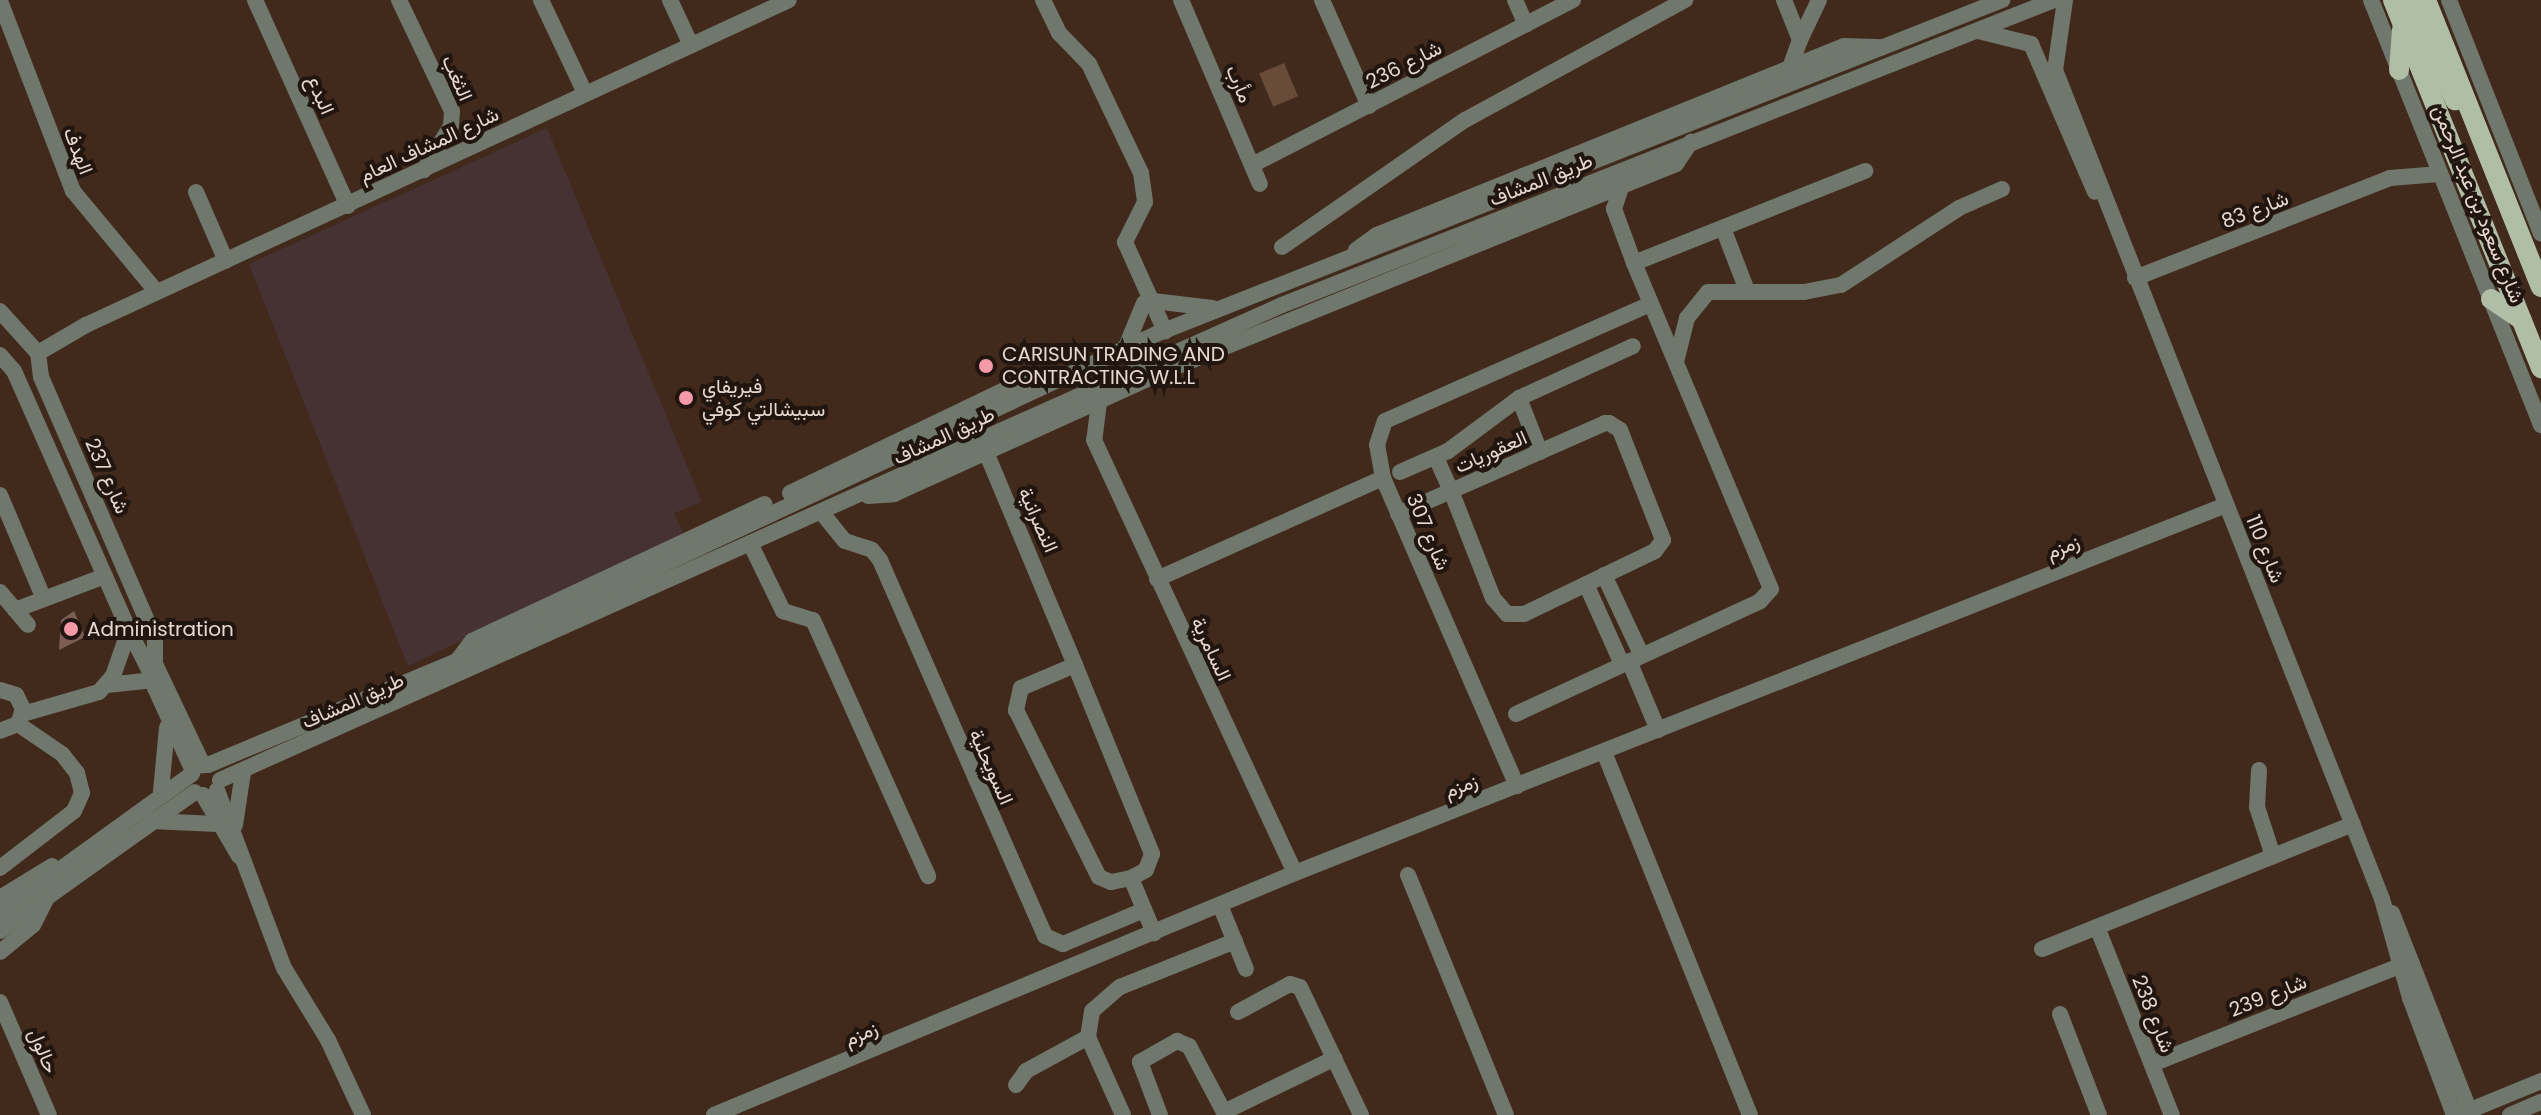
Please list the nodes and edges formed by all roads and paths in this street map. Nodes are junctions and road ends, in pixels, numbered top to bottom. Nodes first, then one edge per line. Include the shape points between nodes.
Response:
1 (255, 0) edge
2 (399, 0) edge
3 (541, 0) edge
4 (670, 0) edge
5 (789, 0) edge
6 (1043, 0) edge
7 (1181, 0) edge
8 (1322, 0) edge
9 (1515, 0) edge
10 (1573, 0) edge
11 (1685, 0) edge
12 (1784, 0) edge
13 (1819, 0) edge
14 (2002, 0) edge
15 (2054, 0) edge
16 (2065, 0) edge
17 (2371, 0) edge
18 (2393, 0) edge
19 (2410, 0) edge
20 (2426, 0) edge
21 (2449, 0) edge
22 (0, 1) edge
23 (1982, 4) edge
24 (2402, 22) junction
25 (1526, 25) junction
26 (1971, 31) junction
27 (1800, 40) junction
28 (691, 45) junction
29 (1884, 47) junction
30 (1826, 53) junction
31 (1790, 68) junction
32 (2399, 70) junction
33 (1763, 79) junction
34 (585, 93) junction
35 (1743, 104) junction
36 (1369, 106) junction
37 (2482, 139) junction
38 (1691, 142) junction
39 (2427, 142) junction
40 (1252, 165) junction
41 (424, 170) junction
42 (1865, 171) dead end
43 (2440, 174) junction
44 (2390, 178) junction
45 (1260, 184) dead end
46 (1622, 185) junction
47 (2002, 189) dead end
48 (196, 192) dead end
49 (1587, 199) junction
50 (348, 206) junction
51 (1614, 209) junction
52 (2108, 214) junction
53 (2517, 227) junction
54 (1723, 228) junction
55 (2541, 233) edge
56 (1282, 247) dead end
57 (2541, 248) edge
58 (1346, 260) junction
59 (226, 261) junction
60 (1634, 263) junction
61 (2135, 278) junction
62 (2541, 287) edge
63 (1746, 288) junction
64 (157, 292) junction
65 (2491, 299) junction
66 (1148, 302) junction
67 (1650, 304) junction
68 (1282, 305) junction
69 (1223, 308) junction
70 (0, 311) edge
71 (1311, 313) junction
72 (2522, 320) junction
73 (1161, 332) junction
74 (1633, 346) dead end
75 (33, 348) junction
76 (1125, 349) junction
77 (1, 356) edge
78 (1675, 364) junction
79 (2541, 368) edge
80 (1519, 398) junction
81 (1099, 402) junction
82 (1066, 417) junction
83 (2541, 425) edge
84 (1094, 440) junction
85 (986, 452) junction
86 (1540, 452) junction
87 (1436, 457) junction
88 (1400, 472) dead end
89 (1383, 478) junction
90 (1451, 491) junction
91 (0, 495) edge
92 (863, 495) junction
93 (844, 503) junction
94 (2226, 505) junction
95 (822, 513) junction
96 (1398, 514) junction
97 (840, 534) junction
98 (750, 543) junction
99 (102, 570) junction
100 (1604, 575) junction
101 (1157, 579) junction
102 (1586, 584) junction
103 (0, 592) edge
104 (42, 594) junction
105 (15, 610) junction
106 (28, 625) dead end
107 (129, 630) junction
108 (1631, 660) junction
109 (1075, 665) junction
110 (155, 673) junction
111 (107, 685) junction
112 (0, 690) edge
113 (166, 714) junction
114 (1516, 714) dead end
115 (20, 719) junction
116 (1658, 730) junction
117 (0, 731) edge
118 (193, 742) junction
119 (245, 750) junction
120 (1604, 752) junction
121 (199, 769) junction
122 (2259, 770) dead end
123 (243, 772) junction
124 (1517, 786) junction
125 (209, 789) junction
126 (161, 791) junction
127 (148, 821) junction
128 (217, 824) junction
129 (2353, 824) junction
130 (236, 834) junction
131 (2273, 856) junction
132 (241, 859) junction
133 (66, 863) junction
134 (0, 868) edge
135 (1295, 873) junction
136 (1408, 875) dead end
137 (928, 876) dead end
138 (1131, 878) junction
139 (49, 894) junction
140 (0, 898) edge
141 (2382, 899) junction
142 (1220, 905) junction
143 (1144, 910) junction
144 (0, 913) edge
145 (2097, 927) junction
146 (0, 931) edge
147 (1154, 933) junction
148 (1235, 941) junction
149 (2042, 949) dead end
150 (0, 952) edge
151 (2399, 966) junction
152 (1246, 969) dead end
153 (0, 1002) edge
154 (1238, 1012) dead end
155 (2060, 1014) dead end
156 (1088, 1037) junction
157 (1335, 1058) junction
158 (2152, 1064) junction
159 (2541, 1081) edge
160 (1016, 1085) dead end
161 (2541, 1102) edge
162 (1240, 1111) edge
163 (2464, 1114) edge
164 (49, 1115) edge
165 (363, 1115) edge
166 (714, 1115) edge
167 (1123, 1115) edge
168 (1160, 1115) edge
169 (1361, 1115) edge
170 (1506, 1115) edge
171 (1750, 1115) edge
172 (2099, 1115) edge
173 (2172, 1115) edge
174 (2510, 1115) edge

1 - 50 street, البدع
2 - 41 street, الثغب via 452,111 451,126
3 - 34 street
4 - 28 street
5 - 28 street, شارع المشاف العام
6 - 66 street via 1059,33 1089,64 1141,173 1145,202 1125,242
7 - 40 street, مأرب
8 - 36 street
9 - 25 street
10 - 25 street, شارع 236
11 - 56 street via 1465,120
12 - 27 street
13 - 27 street
14 - 23 street, طريق المشاف
15 - 26 street, طريق المشاف
16 - 52 street, شارع 110 via 2055,70
17 - 32 street, شارع سعود بن عبد الرحمن
18 - 24 main road, شارع سعود بن عبد الرحمن
19 - 37 main road via 2445,83
20 - 37 main road, شارع سعود بن عبد الرحمن
21 - 55 street
22 - 64 street, الهدف via 73,191
23 - 29 street, طريق المشاف
24 - 32 main road
24 - 72 main road, شارع سعود بن عبد الرحمن
25 - 36 street, شارع 236
26 - 38 street, طريق المشاف
26 - 52 street, شارع 110 via 2031,44
27 - 30 street
27 - 31 street
28 - 34 street, شارع المشاف العام
29 - 30 street, طريق المشاف via 1860,43
29 - 35 street, طريق المشاف
30 - 31 street, طريق المشاف
31 - 33 street, طريق المشاف
32 - 39 street, شارع سعود بن عبد الرحمن
33 - 35 street
33 - 58 street, طريق المشاف via 1377,235
34 - 41 street, شارع المشاف العام
35 - 58 street, طريق المشاف
36 - 40 street, شارع 236
37 - 53 main road, شارع سعود بن عبد الرحمن
38 - 46 street, طريق المشاف via 1676,164
38 - 68 street, طريق المشاف
39 - 43 street, شارع سعود بن عبد الرحمن
39 - 44 street, شارع 83 via 2416,164
40 - 45 street, مأرب
41 - 50 street, شارع المشاف العام
42 - 54 street
43 - 44 street, شارع 83
43 - 65 street, شارع سعود بن عبد الرحمن
44 - 61 street, شارع 83
46 - 49 street, طريق المشاف
46 - 51 street
47 - 63 street via 1959,208 1841,285 1804,292
48 - 59 street
49 - 51 street
49 - 71 street, طريق المشاف
50 - 59 street, شارع المشاف العام
51 - 60 street
52 - 61 street, شارع 110
53 - 57 main road
53 - 62 main road, شارع سعود بن عبد الرحمن
54 - 60 street
54 - 63 street
58 - 69 street, طريق المشاف
59 - 64 street, شارع المشاف العام
60 - 67 street
61 - 94 street, شارع 110
63 - 78 street via 1700,298 1681,332
64 - 75 street, شارع المشاف العام
65 - 72 main road
65 - 83 street, شارع سعود بن عبد الرحمن
66 - 69 street
66 - 73 street
66 - 76 street
67 - 78 street
67 - 89 street via 1385,421 1377,445
68 - 71 street
68 - 92 street, طريق المشاف
69 - 73 street, طريق المشاف
70 - 75 street
71 - 81 street, طريق المشاف
72 - 79 main road, شارع سعود بن عبد الرحمن
73 - 76 street, طريق المشاف
74 - 80 street
75 - 77 street
75 - 110 street, شارع 237 via 155,639
76 - 119 street, طريق المشاف via 457,661
77 - 99 street via 14,371
78 - 108 street via 1771,589 1760,601
80 - 86 street
80 - 87 street
81 - 82 street, طريق المشاف
81 - 84 street
82 - 84 street, السامرية
82 - 85 street, طريق المشاف
84 - 101 street, السامرية
85 - 92 street, طريق المشاف via 894,494
85 - 109 street, النصرانية
86 - 90 street, العقوريات
86 - 100 street, العقوريات via 1601,425 1620,430 1663,533 1655,551
87 - 88 street
87 - 90 street
89 - 96 street, شارع 307
89 - 101 street, شارع 307
90 - 96 street, العقوريات
90 - 102 street via 1493,598 1507,614 1524,614
91 - 104 street
92 - 93 street, طريق المشاف
93 - 95 street, طريق المشاف
93 - 97 street
94 - 116 street, زمزم
94 - 129 street, شارع 110
95 - 97 street, السويحلية
95 - 98 street, طريق المشاف
96 - 124 street, شارع 307
97 - 143 street, السويحلية via 872,550 882,564 1045,936 1063,944
98 - 123 street, طريق المشاف
98 - 137 street via 783,611 813,620
99 - 104 street
99 - 107 street
100 - 102 street
100 - 108 street
101 - 135 street, السامرية
102 - 108 street
103 - 105 street
104 - 105 street
105 - 106 street
107 - 110 street
107 - 111 street
108 - 114 street
108 - 116 street
109 - 138 street, النصرانية via 1152,854 1146,870
109 - 138 street via 1021,688 1014,697 1016,710 1099,877 1111,882
110 - 111 street
110 - 113 street, شارع 237
110 - 118 street, شارع 237
111 - 115 street
112 - 115 street via 16,695
113 - 121 street, شارع 237
113 - 126 street
115 - 117 street
115 - 134 street via 62,754 77,773 82,793 74,811
116 - 120 street, زمزم
118 - 119 street
118 - 121 street, شارع 237
119 - 121 street, طريق المشاف
120 - 124 street, زمزم
120 - 171 street
121 - 125 street
121 - 125 street
121 - 126 street, طريق المشاف
122 - 131 street via 2257,807
123 - 125 street, طريق المشاف
123 - 130 street
124 - 135 street, زمزم
125 - 127 street, طريق المشاف
125 - 128 street
125 - 130 street
126 - 133 street, طريق المشاف
127 - 128 street
127 - 139 street, طريق المشاف
128 - 132 street
129 - 131 street
129 - 141 street, شارع 110
130 - 132 street
131 - 145 street
132 - 165 street via 284,968 328,1040
133 - 140 street, طريق المشاف via 39,871
133 - 144 street, طريق المشاف
135 - 142 street, زمزم
136 - 170 street
138 - 143 street
139 - 146 street, طريق المشاف
139 - 150 street, طريق المشاف via 33,925
141 - 151 street, شارع 110
141 - 163 street, شارع 110
142 - 147 street, زمزم
142 - 148 street
143 - 147 street
145 - 149 street
145 - 158 street, شارع 238
147 - 166 street, زمزم
148 - 152 street
148 - 156 street via 1110,993 1092,1011
151 - 158 street, شارع 239
151 - 163 street, شارع 110
153 - 164 street, حالول
154 - 157 street via 1295,985
155 - 172 street
156 - 160 street via 1026,1071
156 - 167 street
157 - 162 street
157 - 169 street
158 - 173 street, شارع 238
159 - 163 street
161 - 174 street
162 - 168 street via 1219,1110 1189,1046 1180,1041 1140,1062

